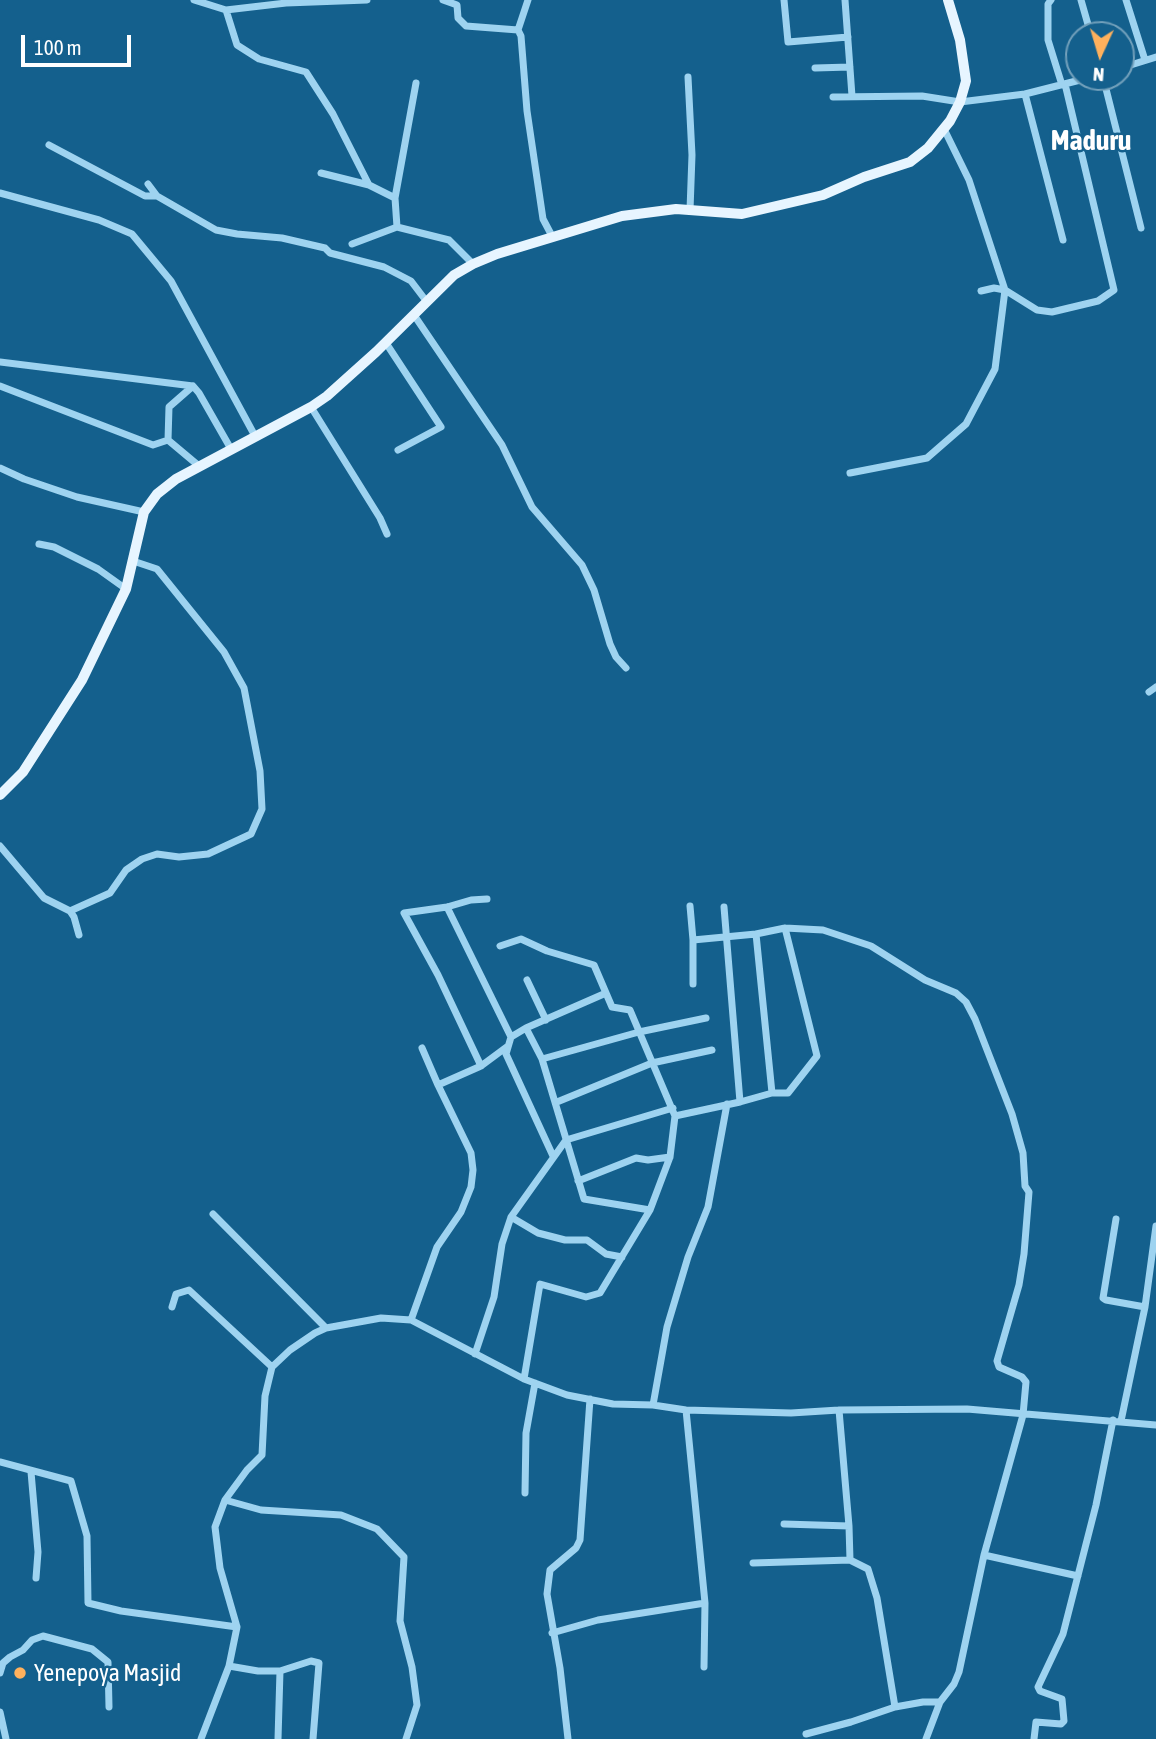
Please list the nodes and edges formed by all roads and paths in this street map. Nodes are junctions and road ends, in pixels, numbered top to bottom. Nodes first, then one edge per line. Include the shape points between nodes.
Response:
1 (194, 0) edge
2 (368, 0) edge
3 (443, 0) edge
4 (528, 0) edge
5 (784, 0) edge
6 (845, 0) edge
7 (948, 0) edge
8 (1051, 0) edge
9 (1081, 0) edge
10 (1126, 0) edge
11 (457, 2) edge
12 (226, 10) junction
13 (1087, 21) edge
14 (517, 30) junction
15 (848, 37) junction
16 (1156, 57) edge
17 (1145, 60) junction
18 (1135, 63) edge
19 (850, 66) junction
20 (816, 68) dead end
21 (688, 77) dead end
22 (416, 83) dead end
23 (1064, 84) junction
24 (1107, 91) edge
25 (1025, 94) junction
26 (852, 96) junction
27 (833, 97) dead end
28 (960, 102) junction
29 (944, 129) junction
30 (49, 145) dead end
31 (321, 173) dead end
32 (148, 184) dead end
33 (369, 185) junction
34 (0, 193) edge
35 (157, 196) junction
36 (395, 198) junction
37 (690, 210) junction
38 (397, 227) junction
39 (1141, 228) dead end
40 (552, 236) junction
41 (1063, 240) dead end
42 (352, 244) dead end
43 (473, 264) junction
44 (1005, 290) junction
45 (981, 291) dead end
46 (427, 302) junction
47 (414, 315) junction
48 (386, 343) junction
49 (0, 362) edge
50 (0, 386) edge
51 (193, 386) junction
52 (311, 407) junction
53 (255, 436) junction
54 (169, 440) junction
55 (231, 449) junction
56 (398, 450) dead end
57 (198, 466) junction
58 (0, 468) edge
59 (850, 472) dead end
60 (144, 512) junction
61 (387, 534) dead end
62 (38, 544) dead end
63 (133, 561) junction
64 (126, 589) junction
65 (626, 668) dead end
66 (0, 795) edge
67 (0, 846) edge
68 (487, 899) dead end
69 (690, 906) dead end
70 (447, 907) junction
71 (724, 907) dead end
72 (70, 911) junction
73 (785, 928) junction
74 (756, 934) junction
75 (79, 935) dead end
76 (726, 936) junction
77 (693, 940) junction
78 (500, 946) dead end
79 (527, 980) dead end
80 (693, 984) dead end
81 (606, 993) junction
82 (706, 1018) dead end
83 (546, 1020) junction
84 (526, 1028) junction
85 (639, 1032) junction
86 (511, 1037) junction
87 (509, 1046) junction
88 (422, 1048) dead end
89 (712, 1050) dead end
90 (542, 1059) junction
91 (653, 1063) junction
92 (481, 1066) junction
93 (438, 1085) junction
94 (772, 1093) junction
95 (740, 1101) junction
96 (557, 1102) junction
97 (727, 1104) junction
98 (674, 1112) junction
99 (566, 1140) junction
100 (554, 1156) junction
101 (670, 1157) junction
102 (578, 1181) junction
103 (650, 1210) junction
104 (213, 1214) dead end
105 (511, 1217) junction
106 (1116, 1219) dead end
107 (1156, 1226) edge
108 (622, 1257) junction
109 (172, 1307) dead end
110 (1144, 1307) junction
111 (411, 1320) junction
112 (326, 1328) junction
113 (475, 1354) junction
114 (272, 1367) junction
115 (524, 1379) junction
116 (535, 1383) junction
117 (590, 1399) junction
118 (653, 1405) junction
119 (686, 1410) junction
120 (839, 1410) junction
121 (1023, 1415) junction
122 (1117, 1421) junction
123 (1156, 1425) edge
124 (0, 1462) edge
125 (31, 1472) junction
126 (526, 1493) dead end
127 (225, 1500) junction
128 (784, 1524) dead end
129 (849, 1526) junction
130 (984, 1555) junction
131 (850, 1560) junction
132 (753, 1563) dead end
133 (1078, 1576) junction
134 (36, 1578) dead end
135 (705, 1603) junction
136 (237, 1627) junction
137 (552, 1633) junction
138 (229, 1666) junction
139 (704, 1668) dead end
140 (280, 1671) junction
141 (0, 1672) edge
142 (940, 1702) junction
143 (109, 1707) dead end
144 (895, 1707) junction
145 (0, 1712) edge
146 (806, 1734) dead end
147 (6, 1739) edge
148 (201, 1739) edge
149 (278, 1739) edge
150 (313, 1739) edge
151 (406, 1739) edge
152 (568, 1739) edge
153 (926, 1739) edge
154 (1034, 1739) edge

1 - 12 street
2 - 12 street
3 - 11 street
4 - 14 street
5 - 15 street via 788,42
6 - 15 street
7 - 28 main road via 966,81
8 - 23 street via 1048,40
9 - 13 street
10 - 17 street
11 - 14 street via 458,18 466,26
12 - 33 street via 237,45 259,59 306,72
14 - 40 street via 543,219
15 - 19 street
16 - 17 street
17 - 18 street
19 - 20 street
19 - 26 street
21 - 37 street
22 - 36 street
23 - 25 street
23 - 44 street via 1114,290 1098,301 1052,313 1037,310
24 - 39 street
25 - 28 street
25 - 41 street
26 - 27 street
26 - 28 street via 922,96
28 - 29 main road
29 - 37 main road via 910,162 822,195 742,214
29 - 44 street via 969,180
30 - 35 street via 145,196
31 - 33 street
32 - 35 street
33 - 36 street
34 - 53 street via 99,220 132,234 171,281
35 - 46 street via 216,230 304,243 384,267 411,281
36 - 38 street
37 - 40 main road via 622,216
38 - 42 street
38 - 43 street via 449,240
40 - 43 main road
43 - 46 main road via 454,275
44 - 45 street
44 - 59 street via 995,369 967,424 927,457
46 - 47 main road
47 - 48 main road
47 - 65 street via 502,445 533,507 582,565 610,644
48 - 52 main road
48 - 56 street via 441,427
49 - 51 street
50 - 54 street via 153,445
51 - 54 street via 169,407
51 - 55 street
52 - 53 main road
52 - 61 street
53 - 55 main road
54 - 57 street
55 - 57 main road
57 - 60 main road via 157,494
58 - 60 street via 77,496
60 - 63 main road
62 - 64 street via 98,569
63 - 64 main road
63 - 72 street via 157,569 225,652 244,688 260,771 262,809 251,834 208,853 158,854 142,859 126,870 110,893
64 - 66 main road via 82,680 23,772
67 - 72 street via 44,898
68 - 70 street
69 - 77 street
70 - 86 street
70 - 92 street via 404,913
71 - 76 street
72 - 75 street
73 - 74 street
73 - 94 street via 817,1056 788,1093
73 - 121 street via 823,930 871,946 925,980 956,993 975,1019 1012,1114 1029,1192 1019,1285 996,1361 1026,1382
74 - 76 street
74 - 94 street
76 - 77 street
76 - 95 street
77 - 80 street
78 - 81 street via 521,939 594,965
79 - 83 street
81 - 83 street
81 - 85 street via 612,1007 631,1010
82 - 85 street
83 - 84 street
84 - 86 street
84 - 90 street
85 - 90 street
85 - 91 street
86 - 87 street
87 - 92 street
87 - 100 street via 506,1054
88 - 93 street
89 - 91 street
90 - 96 street
91 - 96 street
91 - 98 street
92 - 93 street
93 - 111 street via 471,1153 472,1179 467,1201 438,1247
94 - 95 street
95 - 97 street
96 - 99 street
97 - 98 street
97 - 118 street via 708,1207 667,1327
98 - 99 street
98 - 101 street
99 - 100 street
99 - 102 street
100 - 105 street
101 - 102 street via 636,1158
101 - 103 street
102 - 103 street via 584,1199
103 - 108 street
104 - 112 street
105 - 108 street via 538,1233 565,1241 587,1240 606,1254
105 - 113 street via 494,1297
106 - 110 street via 1103,1298
107 - 110 street
108 - 115 street via 600,1293 586,1297 540,1284
109 - 114 street via 176,1293 190,1290
110 - 122 street
111 - 112 street via 381,1318
111 - 113 street
112 - 114 street
113 - 115 street
114 - 127 street via 265,1396 262,1455
115 - 116 street
116 - 117 street
116 - 126 street via 526,1433
117 - 118 street
117 - 137 street via 580,1540 550,1570 547,1594
118 - 119 street
119 - 120 street
119 - 135 street
120 - 121 street via 967,1409
120 - 129 street
121 - 122 street
121 - 130 street
122 - 123 street
122 - 133 street
124 - 125 street
125 - 134 street
125 - 136 street via 71,1481 87,1536 88,1603
127 - 136 street via 215,1527 220,1568
127 - 151 street via 261,1510 341,1515 377,1529 404,1557 400,1621 417,1705
128 - 129 street
129 - 131 street
130 - 133 street
130 - 142 street via 959,1672
131 - 132 street
131 - 144 street via 868,1569 877,1598
133 - 154 street via 1063,1634 1038,1687 1040,1692 1062,1699 1063,1721 1036,1722
135 - 137 street via 598,1620
135 - 139 street
136 - 138 street
137 - 152 street
138 - 140 street
138 - 148 street
140 - 149 street
140 - 150 street via 311,1661 319,1663
141 - 143 street via 3,1663 43,1636 92,1649 108,1662
142 - 144 street
142 - 153 street
144 - 146 street
145 - 147 street

